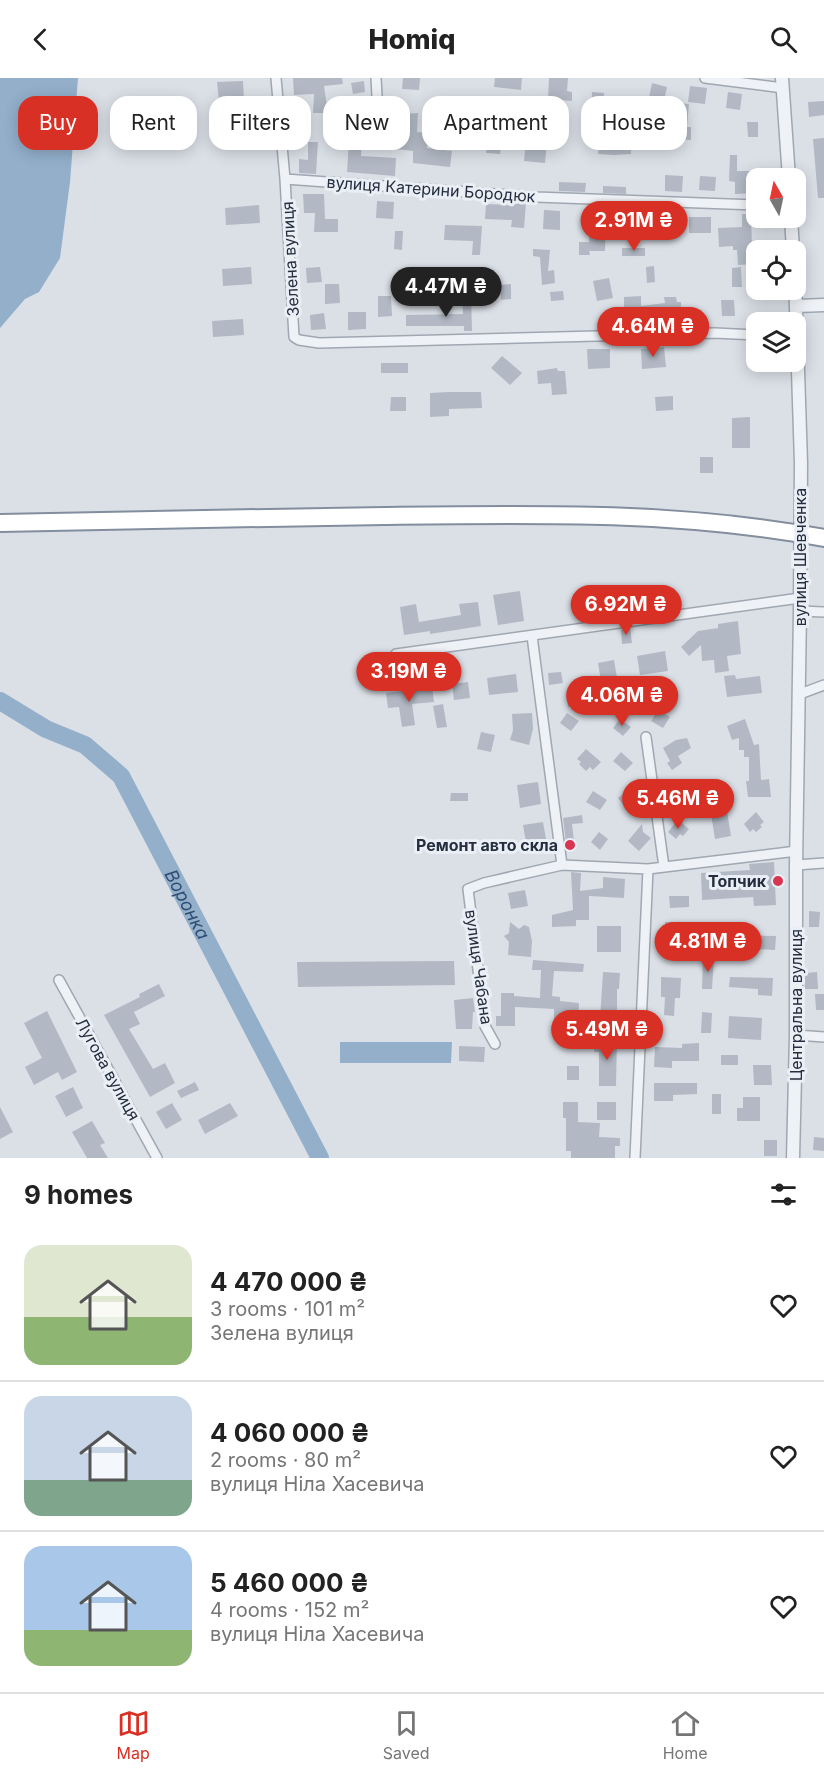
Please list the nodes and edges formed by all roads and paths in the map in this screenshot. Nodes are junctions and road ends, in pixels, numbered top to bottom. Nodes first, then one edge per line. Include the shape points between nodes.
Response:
1 (276, 78) edge
2 (376, 78) edge
3 (705, 78) edge
4 (782, 83) edge
5 (377, 96) edge
6 (788, 168) edge
7 (285, 179) junction
8 (746, 206) edge
9 (797, 300) edge
10 (824, 305) edge
11 (797, 306) junction
12 (797, 312) edge
13 (746, 335) edge
14 (797, 372) edge
15 (0, 523) edge
16 (800, 534) junction
17 (824, 538) edge
18 (800, 598) junction
19 (800, 611) junction
20 (824, 612) edge
21 (532, 636) junction
22 (396, 654) dead end
23 (824, 685) edge
24 (800, 694) junction
25 (646, 737) dead end
26 (797, 851) junction
27 (824, 862) edge
28 (562, 865) junction
29 (796, 865) junction
30 (664, 867) junction
31 (648, 869) junction
32 (59, 980) dead end
33 (796, 1035) junction
34 (824, 1037) edge
35 (495, 1044) dead end
36 (157, 1158) edge
37 (635, 1158) edge
38 (793, 1158) edge

1 - 7 street, Зелена вулиця
2 - 5 street
3 - 4 street
4 - 6 street
7 - 8 street, вулиця Катерини Бородюк via 536,197
7 - 13 street, Зелена вулиця via 294,337 299,340 319,343
9 - 11 street, вулиця Шевченка
10 - 11 street
11 - 12 street, вулиця Шевченка
14 - 16 street, вулиця Шевченка
15 - 16 highway via 450,515 636,517 715,522
16 - 17 highway
16 - 18 street, вулиця Шевченка
18 - 19 street, вулиця Шевченка
18 - 21 street
19 - 20 street
19 - 24 street, вулиця Шевченка
21 - 22 street
21 - 28 street
23 - 24 street
24 - 26 street, вулиця Шевченка
25 - 30 street
26 - 29 street, Центральна вулиця
26 - 30 street
27 - 29 street
28 - 31 street
28 - 35 street, вулиця Чабана via 468,889 484,1026
29 - 33 street, Центральна вулиця
30 - 31 street
31 - 37 street
32 - 36 street, Лугова вулиця
33 - 34 street
33 - 38 street, Центральна вулиця

